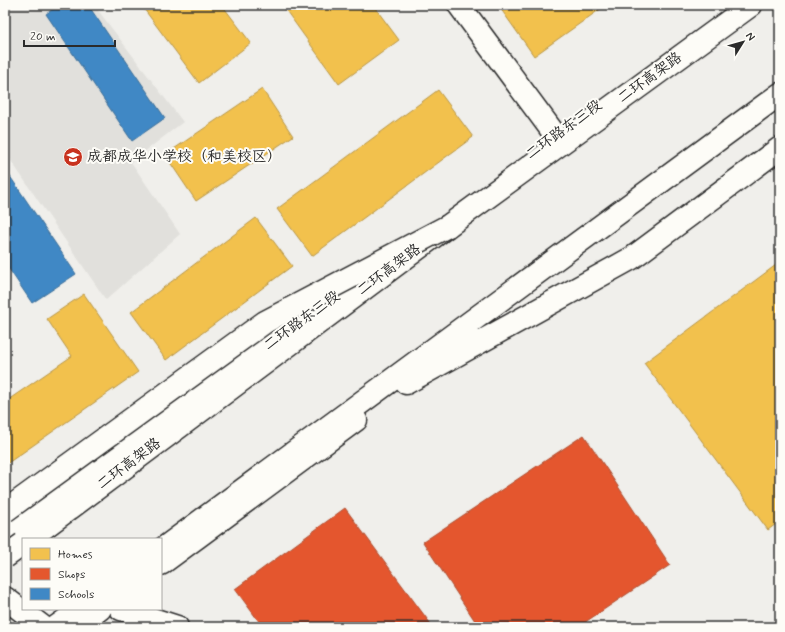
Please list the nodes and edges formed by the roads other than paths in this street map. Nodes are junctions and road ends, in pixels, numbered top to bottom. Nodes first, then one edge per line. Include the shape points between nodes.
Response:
1 (459, 5) edge
2 (733, 5) edge
3 (751, 5) edge
4 (780, 94) edge
5 (780, 106) edge
6 (556, 136) junction
7 (780, 148) edge
8 (448, 226) junction
9 (406, 383) junction
10 (5, 511) edge
11 (30, 538) edge
12 (15, 540) edge
13 (162, 549) edge
14 (5, 557) edge
15 (162, 563) edge
16 (5, 598) edge
17 (80, 610) edge
18 (99, 610) edge
19 (124, 610) edge
20 (43, 627) edge
21 (56, 627) edge
22 (76, 627) edge
23 (177, 627) edge

1 - 6 main road
2 - 6 main road, 二环路东三段
3 - 8 main road, 二环高架路
4 - 13 main road
5 - 9 main road
6 - 12 main road, 二环路东三段
7 - 9 main road via 632,258
8 - 10 main road, bridge via 265,322
8 - 11 main road, 二环高架路, bridge
9 - 15 main road
12 - 14 main road, bridge
16 - 20 main road
17 - 21 main road
18 - 22 main road
19 - 23 main road

